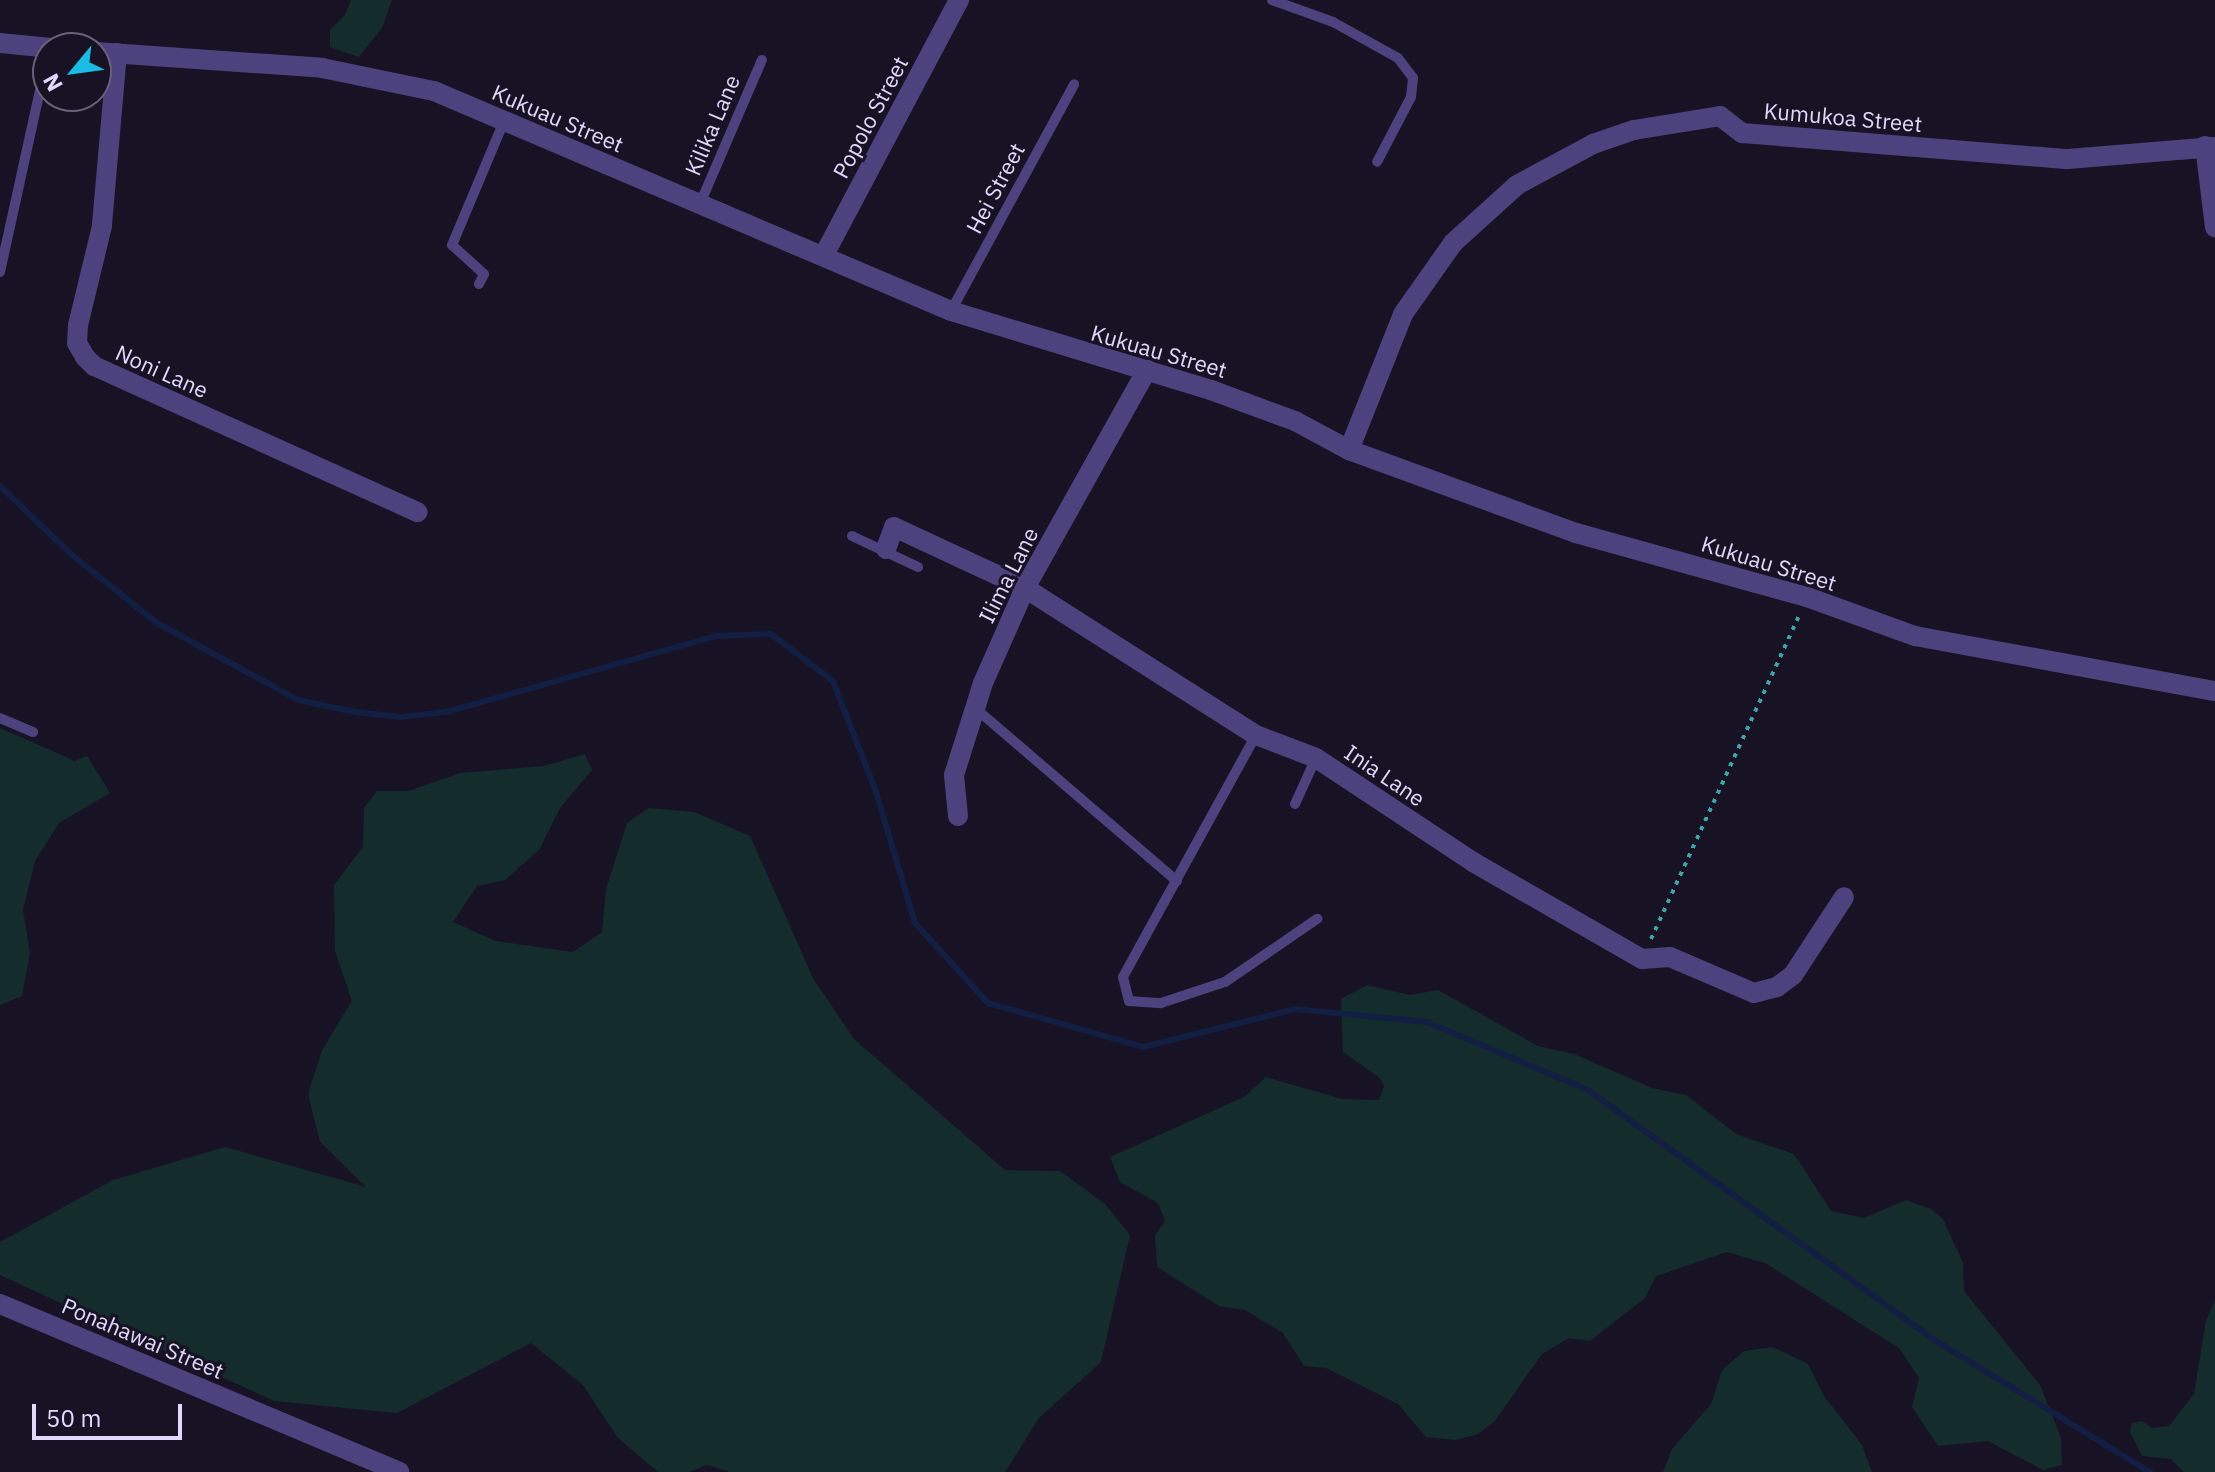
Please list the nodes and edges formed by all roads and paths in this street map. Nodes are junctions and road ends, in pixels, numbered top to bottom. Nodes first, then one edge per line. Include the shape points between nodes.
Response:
1 (959, 0) edge
2 (1272, 0) edge
3 (0, 43) edge
4 (32, 47) edge
5 (112, 53) edge
6 (762, 60) dead end
7 (1074, 84) dead end
8 (35, 112) edge
9 (105, 112) edge
10 (504, 121) junction
11 (2210, 146) edge
12 (1377, 162) dead end
13 (699, 206) junction
14 (2215, 227) edge
15 (824, 255) junction
16 (0, 272) edge
17 (479, 284) dead end
18 (951, 311) junction
19 (1147, 370) junction
20 (1349, 450) junction
21 (418, 512) dead end
22 (852, 536) dead end
23 (886, 549) junction
24 (918, 567) dead end
25 (1025, 588) junction
26 (1807, 597) junction
27 (2215, 691) edge
28 (974, 708) junction
29 (0, 718) edge
30 (33, 732) dead end
31 (1256, 735) junction
32 (1316, 758) junction
33 (1295, 804) dead end
34 (958, 816) dead end
35 (1177, 881) junction
36 (1844, 897) dead end
37 (1317, 919) dead end
38 (1642, 959) junction
39 (0, 1304) edge
40 (399, 1472) edge

1 - 15 street, Popolo Street
2 - 12 lane via 1333,22 1398,58 1413,78 1411,97
3 - 4 street
5 - 10 street, Kukuau Street via 377,75 434,91
6 - 13 lane, Kilika Lane
7 - 18 lane, Hei Street
8 - 16 lane
9 - 21 street, Noni Lane via 102,226 78,325 77,343 84,355 94,366
10 - 13 street, Kukuau Street
10 - 17 lane via 452,245 484,274
11 - 14 street
11 - 20 street, Kumukoa Street via 2068,159 1742,133 1720,116 1634,130 1593,144 1517,185 1476,219 1426,277 1385,354
13 - 15 street, Kukuau Street
15 - 18 street, Kukuau Street
18 - 19 street, Kukuau Street
19 - 20 street, Kukuau Street via 1295,421
19 - 25 street, Ilima Lane
20 - 26 street, Kukuau Street via 1576,533
22 - 23 lane
23 - 24 lane
23 - 25 street, Inia Lane via 894,527
25 - 28 street, Ilima Lane
25 - 31 street, Inia Lane
26 - 27 street, Kukuau Street via 1915,636
26 - 38 path
28 - 34 street, Ilima Lane via 954,775
28 - 35 lane
29 - 30 lane
31 - 32 street, Inia Lane
31 - 35 lane
32 - 33 lane
32 - 38 street, Inia Lane via 1473,862
35 - 37 lane via 1123,977 1129,1001 1161,1003 1225,982
36 - 38 street, Inia Lane via 1793,975 1777,987 1754,993 1670,957
39 - 40 street, Ponahawai Street

